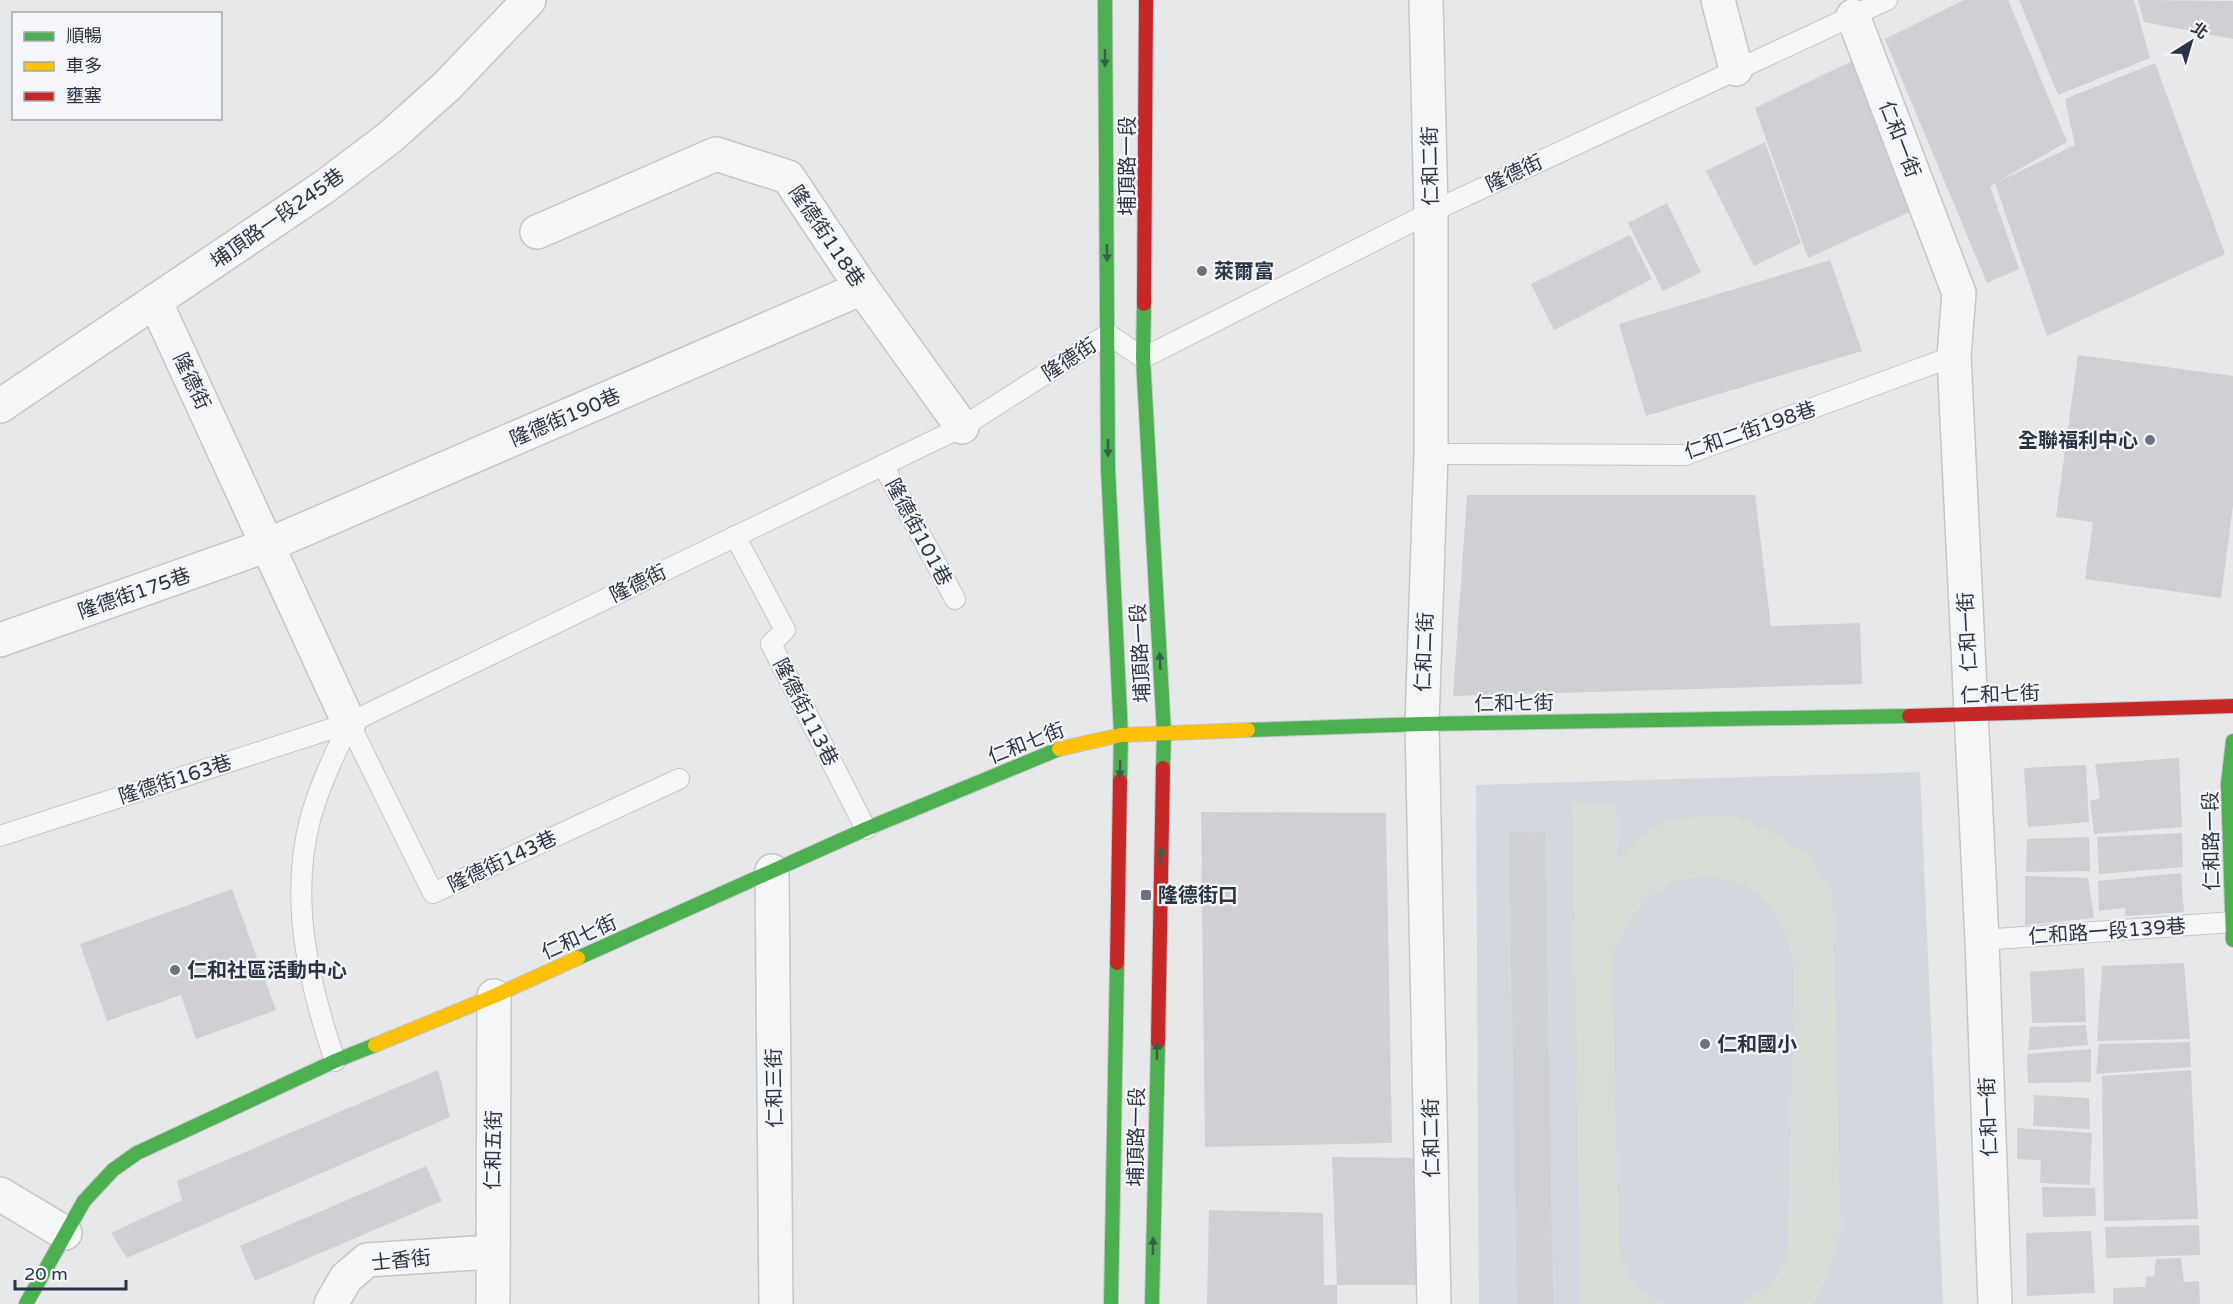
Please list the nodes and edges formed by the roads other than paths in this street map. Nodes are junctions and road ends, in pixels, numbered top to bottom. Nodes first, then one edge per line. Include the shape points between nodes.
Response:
1 (529, 0) edge
2 (1105, 0) edge
3 (1146, 0) edge
4 (1426, 0) edge
5 (1718, 0) edge
6 (1887, 0) edge
7 (1853, 16) junction
8 (1736, 69) junction
9 (1431, 212) junction
10 (537, 232) dead end
11 (862, 288) junction
12 (155, 301) junction
13 (1108, 334) junction
14 (1954, 356) junction
15 (1143, 358) junction
16 (0, 406) edge
17 (962, 427) junction
18 (1431, 454) junction
19 (883, 465) junction
20 (735, 536) junction
21 (268, 545) junction
22 (955, 599) dead end
23 (0, 640) edge
24 (2233, 706) edge
25 (1971, 715) junction
26 (349, 723) junction
27 (1422, 724) junction
28 (1164, 733) junction
29 (1120, 735) junction
30 (2233, 741) edge
31 (679, 779) dead end
32 (2231, 785) edge
33 (866, 829) junction
34 (0, 836) edge
35 (772, 871) junction
36 (2232, 922) edge
37 (1982, 940) junction
38 (2233, 940) edge
39 (494, 996) junction
40 (335, 1061) junction
41 (0, 1194) edge
42 (64, 1233) junction
43 (491, 1252) junction
44 (26, 1304) edge
45 (332, 1304) edge
46 (493, 1304) edge
47 (776, 1304) edge
48 (1111, 1304) edge
49 (1152, 1304) edge
50 (1434, 1304) edge
51 (1995, 1304) edge

1 - 12 street, 埔頂路一段245巷 via 447,86 389,138 324,188
2 -> 13 street, 埔頂路一段
3 - 15 street, 埔頂路一段
4 - 9 street, 仁和二街
5 - 8 street
6 - 7 lane, 隆德街
7 - 8 lane, 隆德街
7 - 14 street, 仁和一街 via 1959,293
8 - 9 lane, 隆德街
9 - 15 lane, 隆德街
9 - 18 street, 仁和二街
10 - 11 street, 隆德街118巷 via 716,154 788,177
11 - 17 street, 隆德街118巷
11 - 21 street, 隆德街190巷
12 - 16 street, 埔頂路一段245巷
12 - 21 street, 隆德街
13 - 15 lane, 隆德街
13 - 17 lane, 隆德街
13 -> 29 street, 埔頂路一段 via 1108,468
14 - 18 lane, 仁和二街198巷 via 1685,455
14 - 25 street, 仁和一街
28 -> 15 street, 埔頂路一段
17 - 19 lane, 隆德街
18 - 27 street, 仁和二街
19 - 20 lane, 隆德街
19 - 22 lane, 隆德街101巷
20 - 26 lane, 隆德街
20 - 33 lane, 隆德街113巷 via 785,630 771,644
21 - 23 street, 隆德街175巷
21 - 26 street, 隆德街
24 - 25 street, 仁和七街
25 - 27 street, 仁和七街
25 - 37 street, 仁和一街
26 - 31 lane, 隆德街143巷 via 433,893
26 - 34 lane, 隆德街163巷
26 - 40 lane via 310,820 300,878 304,944 317,1008
27 - 28 street, 仁和七街
27 - 50 street, 仁和二街
28 - 29 street, 仁和七街
49 -> 28 street, 埔頂路一段
29 - 33 street, 仁和七街 via 1063,747
29 -> 48 street, 埔頂路一段
30 - 32 street, 仁和路一段
32 - 36 street, 仁和路一段
33 - 35 street, 仁和七街
35 - 39 street, 仁和七街
35 - 47 street, 仁和三街
36 - 37 lane, 仁和路一段139巷
36 - 38 street, 仁和路一段
37 - 51 street, 仁和一街
39 - 40 street, 仁和七街
39 - 43 street, 仁和五街
40 - 42 street, 仁和七街 via 137,1152 113,1170 84,1201
41 - 42 street
42 - 44 street, 仁和七街
43 - 45 street, 士香街 via 367,1260 346,1278
43 - 46 street, 仁和五街

